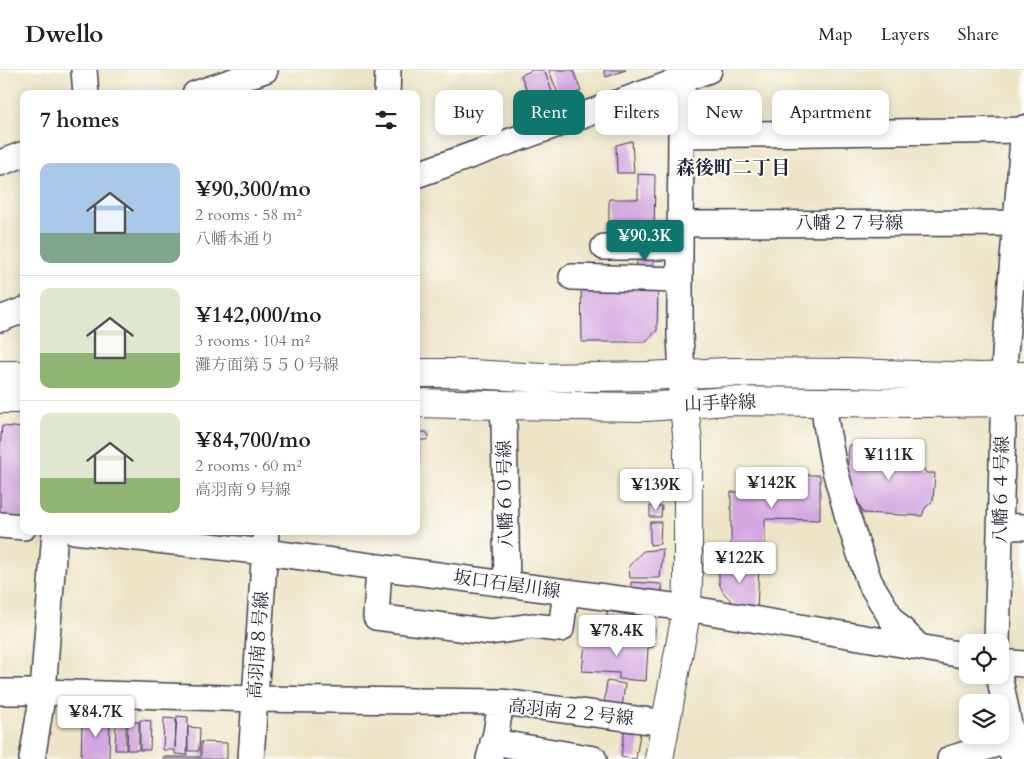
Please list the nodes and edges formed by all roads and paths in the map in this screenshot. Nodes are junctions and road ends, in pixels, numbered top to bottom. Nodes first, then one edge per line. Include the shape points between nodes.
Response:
1 (84, 70) edge
2 (265, 70) edge
3 (388, 70) edge
4 (709, 70) edge
5 (684, 74) edge
6 (86, 90) edge
7 (207, 90) edge
8 (387, 90) edge
9 (1024, 129) edge
10 (681, 135) junction
11 (20, 156) edge
12 (0, 163) edge
13 (420, 173) edge
14 (1017, 223) junction
15 (680, 235) junction
16 (604, 247) dead end
17 (572, 277) dead end
18 (680, 280) junction
19 (20, 312) edge
20 (0, 319) edge
21 (420, 373) edge
22 (682, 374) junction
23 (0, 375) edge
24 (20, 375) edge
25 (1014, 389) edge
26 (0, 399) edge
27 (20, 399) edge
28 (824, 401) junction
29 (420, 403) edge
30 (684, 403) junction
31 (501, 405) junction
32 (0, 525) edge
33 (1012, 526) edge
34 (20, 527) edge
35 (55, 535) edge
36 (143, 535) edge
37 (265, 542) edge
38 (379, 567) junction
39 (506, 584) junction
40 (566, 592) junction
41 (687, 608) junction
42 (998, 634) edge
43 (919, 646) junction
44 (959, 654) edge
45 (1009, 663) edge
46 (1024, 664) edge
47 (1001, 684) edge
48 (0, 692) edge
49 (43, 692) junction
50 (254, 699) junction
51 (501, 702) junction
52 (666, 723) junction
53 (1016, 745) edge
54 (491, 751) edge
55 (32, 759) edge
56 (251, 759) edge
57 (594, 759) edge
58 (659, 759) edge
59 (950, 759) edge

1 - 6 street
2 - 7 street
3 - 8 street
4 - 5 street
5 - 10 street
5 - 13 street
9 - 10 street
9 - 14 street, 八幡６４号線
10 - 15 street
11 - 12 street
14 - 15 street, 八幡２７号線
14 - 25 street, 八幡６４号線 via 1005,353
15 - 16 street, 八幡２７号線
15 - 18 street
17 - 18 street
18 - 22 street
19 - 20 street
21 - 22 main road, 山手幹線 via 543,378
22 - 25 main road, 山手幹線 via 848,373 981,377
22 - 30 main road
23 - 24 main road
25 - 28 main road, 山手幹線 via 919,403
25 - 33 street, 八幡６４号線
26 - 27 main road
28 - 30 main road, 山手幹線
28 - 43 street via 833,463 869,581 893,621
29 - 31 main road, 山手幹線
30 - 31 main road, 山手幹線 via 646,407
30 - 41 main road via 688,444
31 - 39 street, 八幡６０号線 via 504,422
32 - 34 street
33 - 42 street, 八幡６４号線
35 - 49 street
36 - 37 street, 坂口石屋川線
37 - 38 street, 坂口石屋川線
37 - 50 street, 高羽南８号線
38 - 39 street, 坂口石屋川線
38 - 40 street via 376,617 480,631 532,626 561,630
39 - 40 street, 坂口石屋川線
40 - 41 street, 坂口石屋川線
41 - 43 street, 坂口石屋川線
41 - 52 main road
43 - 44 street, 坂口石屋川線
45 - 46 street
47 - 53 street
48 - 49 street
49 - 50 street
49 - 55 street
50 - 51 street
50 - 56 street, 高羽南８号線
51 - 52 street, 高羽南２２号線
51 - 54 street, 高羽南２２号線
52 - 58 main road
53 - 59 street
54 - 57 street

